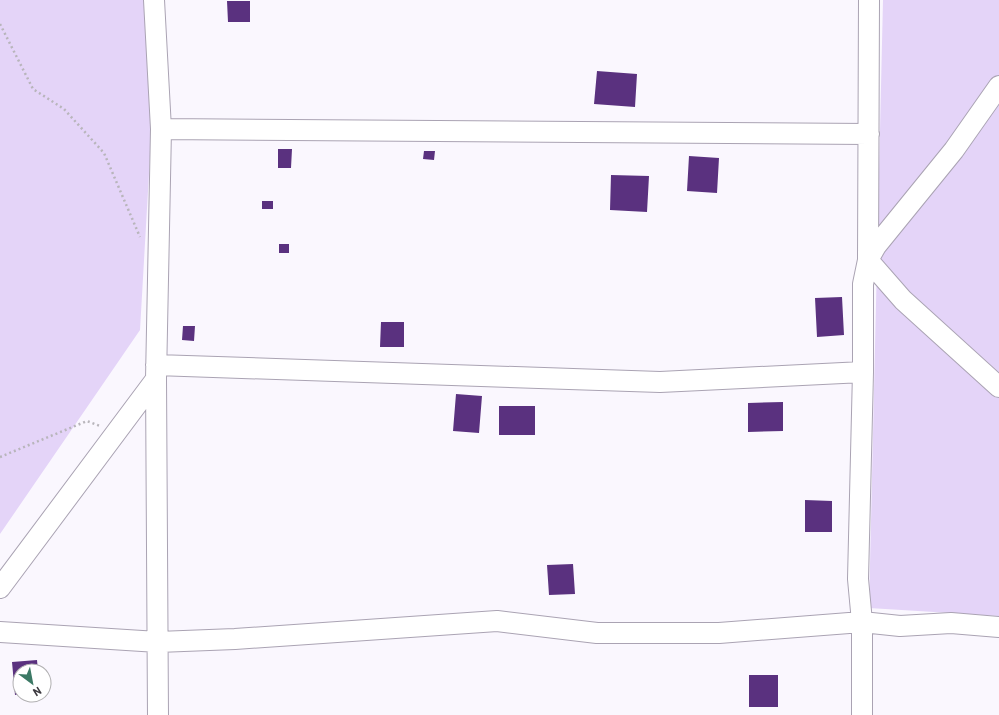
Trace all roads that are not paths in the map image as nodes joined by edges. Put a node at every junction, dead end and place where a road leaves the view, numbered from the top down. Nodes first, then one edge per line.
1 (154, 0) edge
2 (869, 0) edge
3 (999, 86) edge
4 (161, 129) junction
5 (869, 134) junction
6 (868, 260) junction
7 (156, 372) junction
8 (863, 372) junction
9 (999, 387) edge
10 (0, 588) edge
11 (862, 622) junction
12 (999, 627) edge
13 (0, 632) edge
14 (158, 642) junction
15 (158, 715) edge
16 (862, 715) edge

1 - 4 street
2 - 5 street
3 - 6 street
4 - 5 street
4 - 7 street
5 - 6 street
6 - 8 street
6 - 9 street
7 - 8 street
7 - 10 street
7 - 14 street
8 - 11 street
11 - 12 street
11 - 14 street
11 - 16 street
13 - 14 street
14 - 15 street

